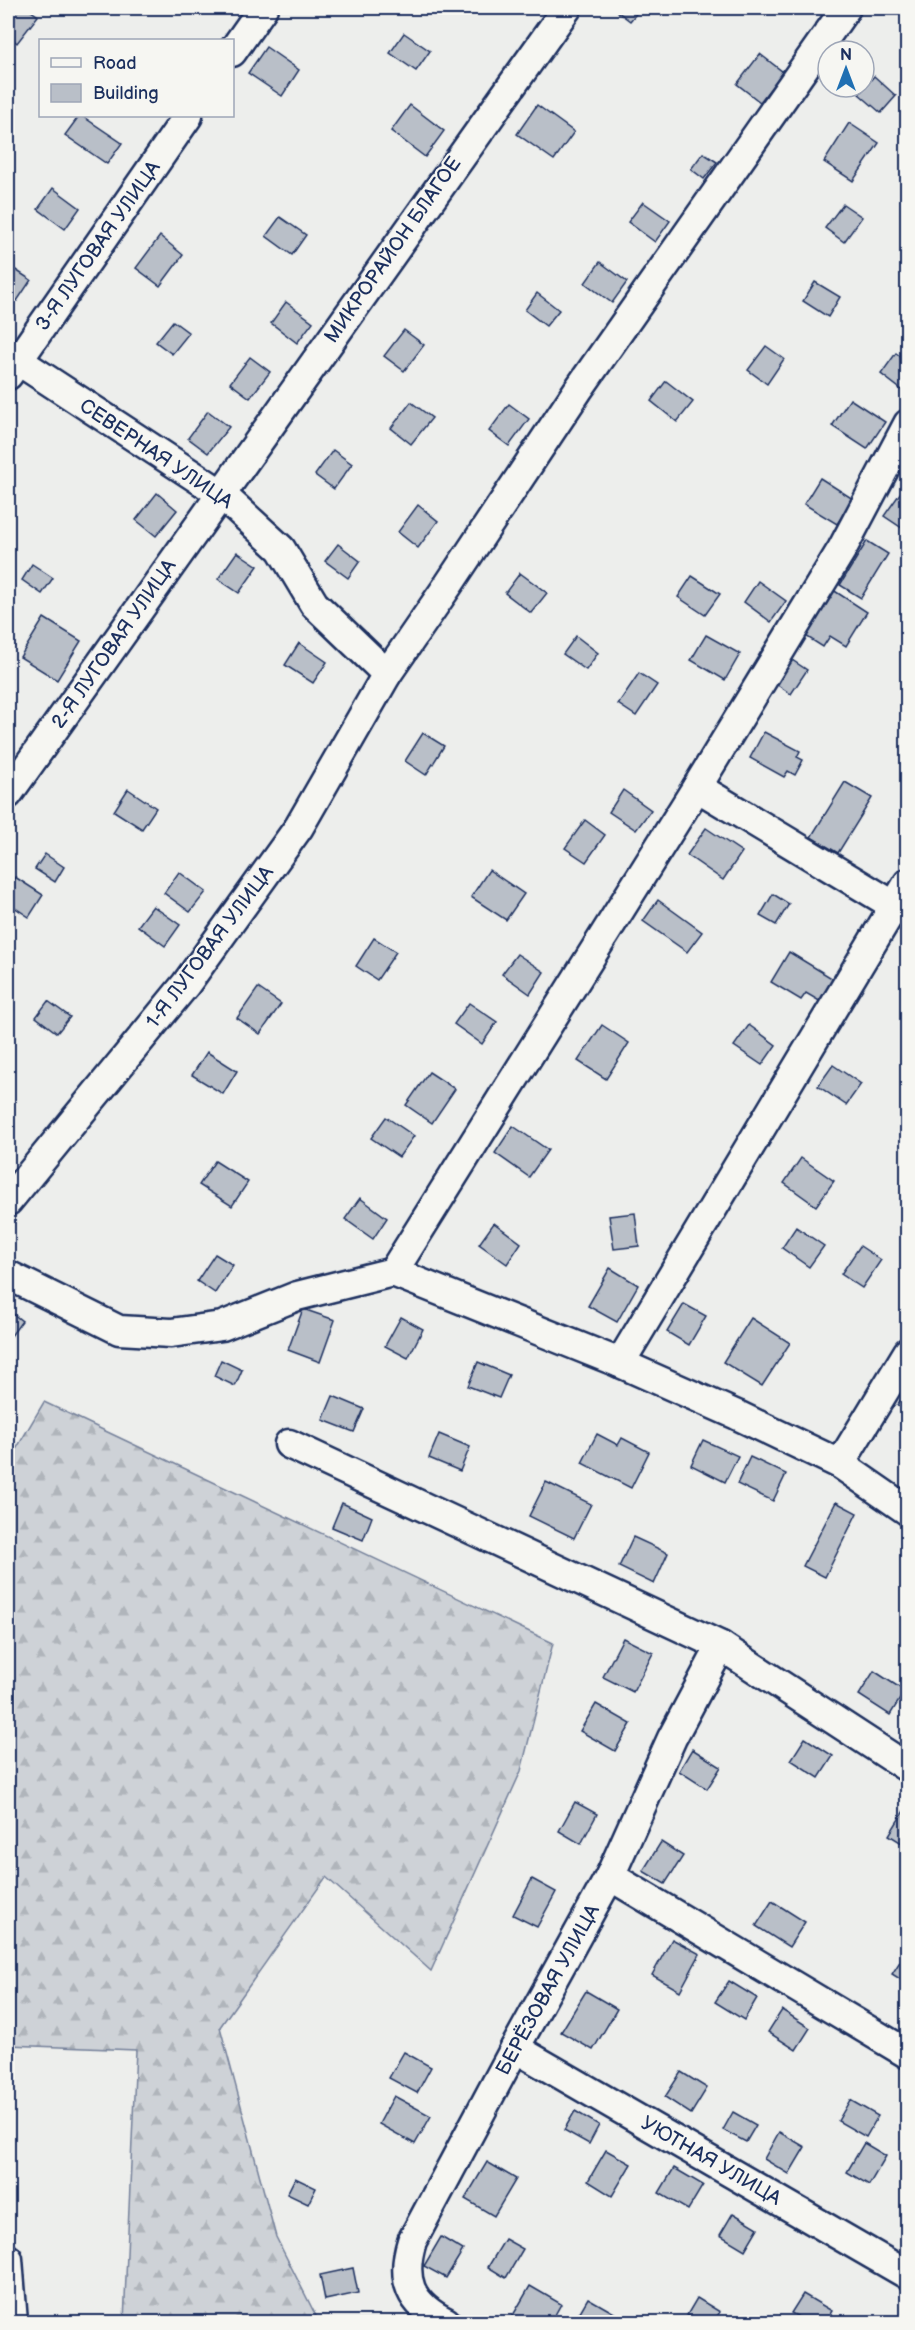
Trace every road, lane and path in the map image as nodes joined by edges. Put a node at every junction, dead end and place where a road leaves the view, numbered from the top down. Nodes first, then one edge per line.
1 (263, 8) edge
2 (567, 8) edge
3 (846, 8) edge
4 (234, 49) edge
5 (187, 117) edge
6 (11, 364) edge
7 (908, 424) edge
8 (220, 494) junction
9 (387, 674) junction
10 (697, 787) junction
11 (8, 794) edge
12 (903, 901) edge
13 (8, 1201) edge
14 (393, 1272) junction
15 (8, 1275) edge
16 (908, 1352) edge
17 (620, 1363) junction
18 (289, 1444) dead end
19 (840, 1464) junction
20 (908, 1511) edge
21 (721, 1646) junction
22 (908, 1768) edge
23 (610, 1876) junction
24 (515, 2048) junction
25 (908, 2054) edge
26 (8, 2259) edge
27 (908, 2275) edge
28 (13, 2322) edge
29 (446, 2322) edge

1 - 4 street
2 - 8 street, МИКРОРАЙОН БЛАГОЕ
3 - 9 street, 1-Я ЛУГОВАЯ УЛИЦА
5 - 6 street, 3-Я ЛУГОВАЯ УЛИЦА
6 - 8 street, СЕВЕРНАЯ УЛИЦА
7 - 10 street
8 - 9 street, СЕВЕРНАЯ УЛИЦА
8 - 11 street, 2-Я ЛУГОВАЯ УЛИЦА
9 - 13 street, 1-Я ЛУГОВАЯ УЛИЦА
10 - 12 street
10 - 14 street
12 - 17 street
14 - 15 street
14 - 17 street
16 - 19 street
17 - 19 street
18 - 21 street
19 - 20 street
21 - 22 street
21 - 23 street, БЕРЁЗОВАЯ УЛИЦА
23 - 24 street, БЕРЁЗОВАЯ УЛИЦА
23 - 25 street
24 - 27 street, УЮТНАЯ УЛИЦА
24 - 29 street, БЕРЁЗОВАЯ УЛИЦА
26 - 28 street

